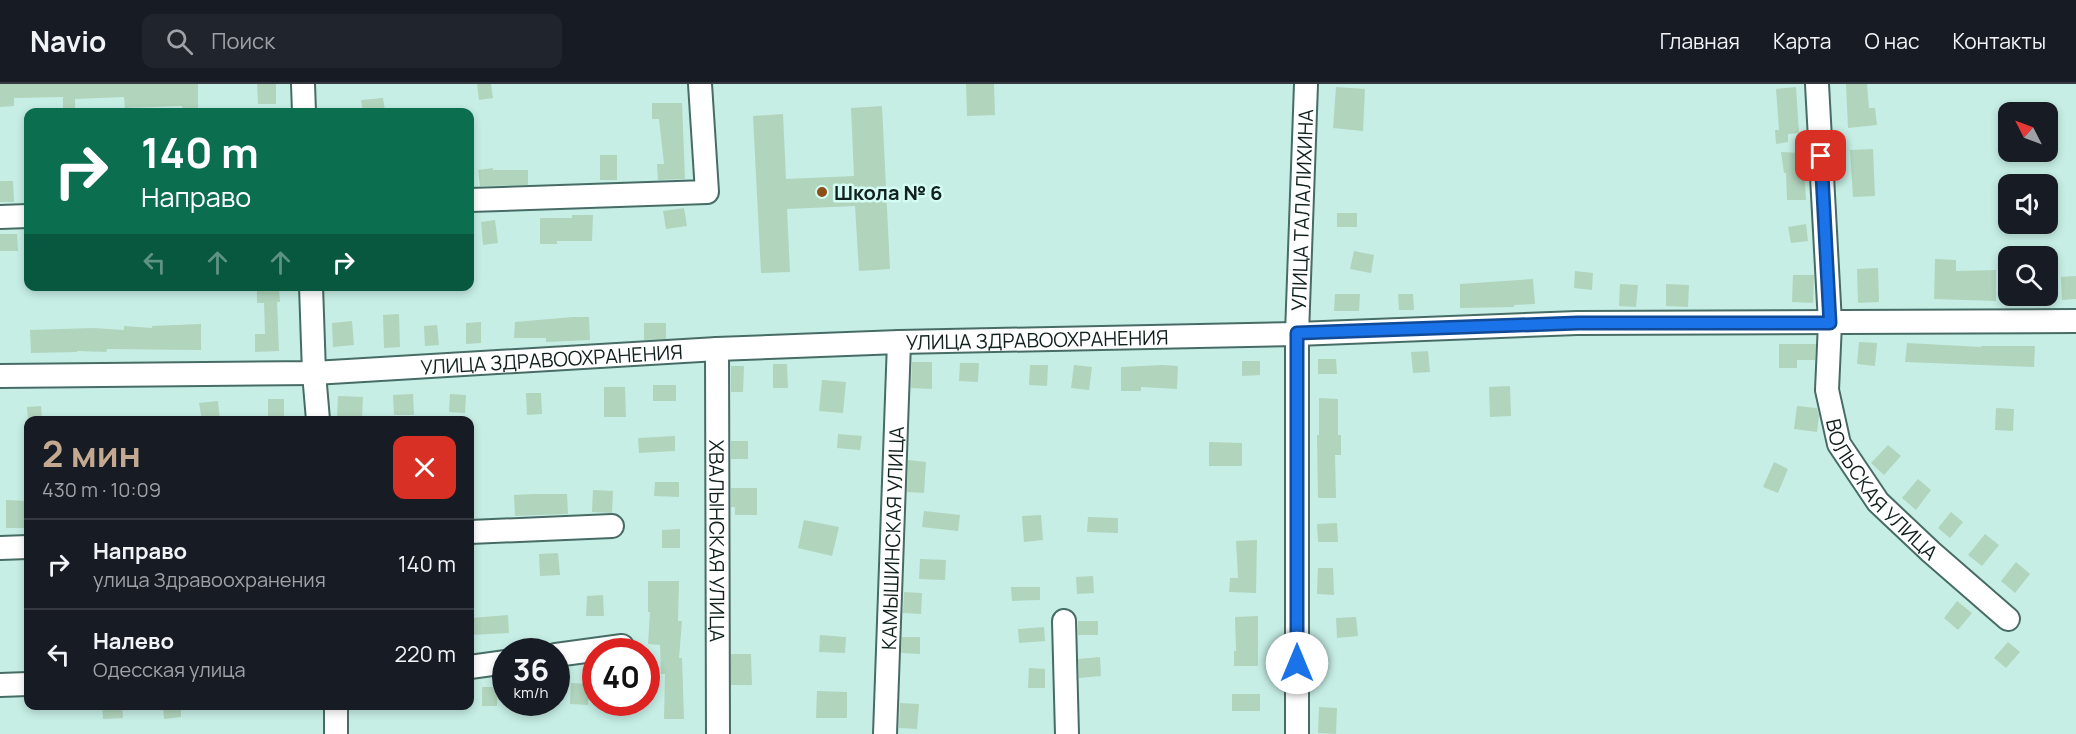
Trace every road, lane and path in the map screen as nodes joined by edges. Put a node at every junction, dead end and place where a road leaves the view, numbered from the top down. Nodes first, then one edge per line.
1 (303, 84) edge
2 (700, 84) edge
3 (1306, 84) edge
4 (1817, 84) edge
5 (304, 108) edge
6 (474, 200) edge
7 (24, 216) edge
8 (0, 217) edge
9 (311, 291) edge
10 (2076, 321) edge
11 (1830, 323) junction
12 (1297, 333) junction
13 (899, 342) junction
14 (717, 349) junction
15 (314, 373) junction
16 (0, 376) edge
17 (318, 416) edge
18 (612, 526) dead end
19 (474, 532) edge
20 (24, 547) edge
21 (0, 548) edge
22 (2008, 619) dead end
23 (1065, 621) dead end
24 (492, 664) edge
25 (474, 666) edge
26 (24, 684) edge
27 (0, 685) edge
28 (336, 710) edge
29 (336, 734) edge
30 (718, 734) edge
31 (885, 734) edge
32 (1068, 734) edge
33 (1297, 734) edge

1 - 5 street
2 - 6 street
3 - 12 street, УЛИЦА ТАЛАЛИХИНА
4 - 11 street, ВОЛЬСКАЯ УЛИЦА
7 - 8 street
9 - 15 street
10 - 11 street, УЛИЦА ЗДРАВООХРАНЕНИЯ
11 - 12 street, УЛИЦА ЗДРАВООХРАНЕНИЯ
11 - 22 street, ВОЛЬСКАЯ УЛИЦА
12 - 13 street, УЛИЦА ЗДРАВООХРАНЕНИЯ
12 - 33 street, УЛИЦА ТАЛАЛИХИНА
13 - 14 street, УЛИЦА ЗДРАВООХРАНЕНИЯ
13 - 31 street, КАМЫШИНСКАЯ УЛИЦА
14 - 15 street, УЛИЦА ЗДРАВООХРАНЕНИЯ
14 - 30 street, ХВАЛЫНСКАЯ УЛИЦА
15 - 16 street, УЛИЦА ЗДРАВООХРАНЕНИЯ
15 - 17 street
18 - 19 street
20 - 21 street
23 - 32 street
24 - 25 street
26 - 27 street
28 - 29 street

